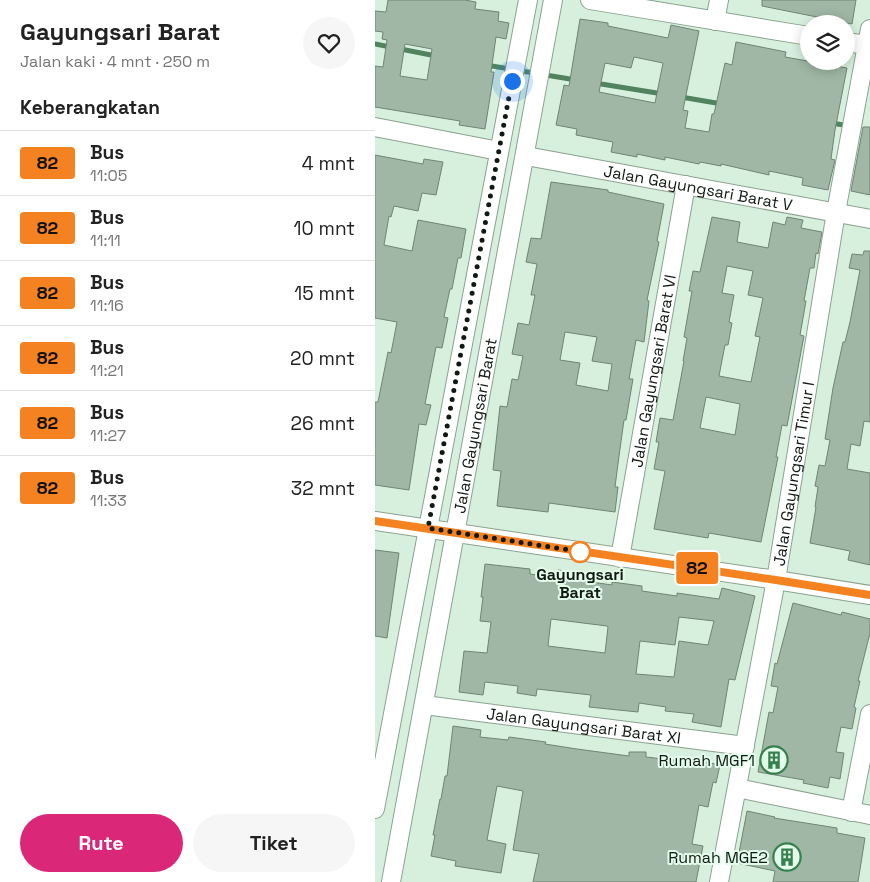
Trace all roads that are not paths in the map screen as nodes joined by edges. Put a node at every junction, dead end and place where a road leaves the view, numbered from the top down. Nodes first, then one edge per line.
1 (527, 0) edge
2 (553, 0) edge
3 (590, 0) edge
4 (719, 0) edge
5 (715, 20) junction
6 (800, 34) edge
7 (869, 37) edge
8 (855, 40) edge
9 (375, 127) edge
10 (499, 151) junction
11 (526, 156) junction
12 (686, 185) junction
13 (836, 212) junction
14 (870, 219) edge
15 (375, 521) edge
16 (428, 528) junction
17 (456, 533) junction
18 (620, 558) junction
19 (776, 580) junction
20 (870, 595) edge
21 (424, 705) junction
22 (870, 714) edge
23 (745, 746) junction
24 (737, 788) junction
25 (375, 809) edge
26 (851, 812) junction
27 (870, 816) edge
28 (375, 879) edge
29 (390, 882) edge
30 (719, 882) edge

1 - 10 street, Jalan Gayungsari Barat
2 - 11 street, Jalan Gayungsari Barat
3 - 5 street
4 - 5 street
5 - 6 street
7 - 8 street
7 - 13 street, Jalan Gayungsari Timur I
9 - 10 street
10 - 16 street, Jalan Gayungsari Barat
11 - 12 street, Jalan Gayungsari Barat V
11 - 17 street, Jalan Gayungsari Barat
12 - 13 street, Jalan Gayungsari Barat V
12 - 18 street, Jalan Gayungsari Barat VI
13 - 14 street, Jalan Gayungsari Barat V
13 - 19 street, Jalan Gayungsari Timur I
15 - 16 street
16 - 17 street
16 - 25 street, Jalan Gayungsari Barat
17 - 18 street
17 - 21 street, Jalan Gayungsari Barat
18 - 19 street
19 - 20 street
19 - 23 street, Jalan Gayungsari Timur I
21 - 23 street, Jalan Gayungsari Barat XI
21 - 29 street, Jalan Gayungsari Barat
22 - 26 street
23 - 24 street, Jalan Gayungsari Timur I
24 - 26 street
24 - 30 street, Jalan Gayungsari Timur I
26 - 27 street
28 - 29 street

